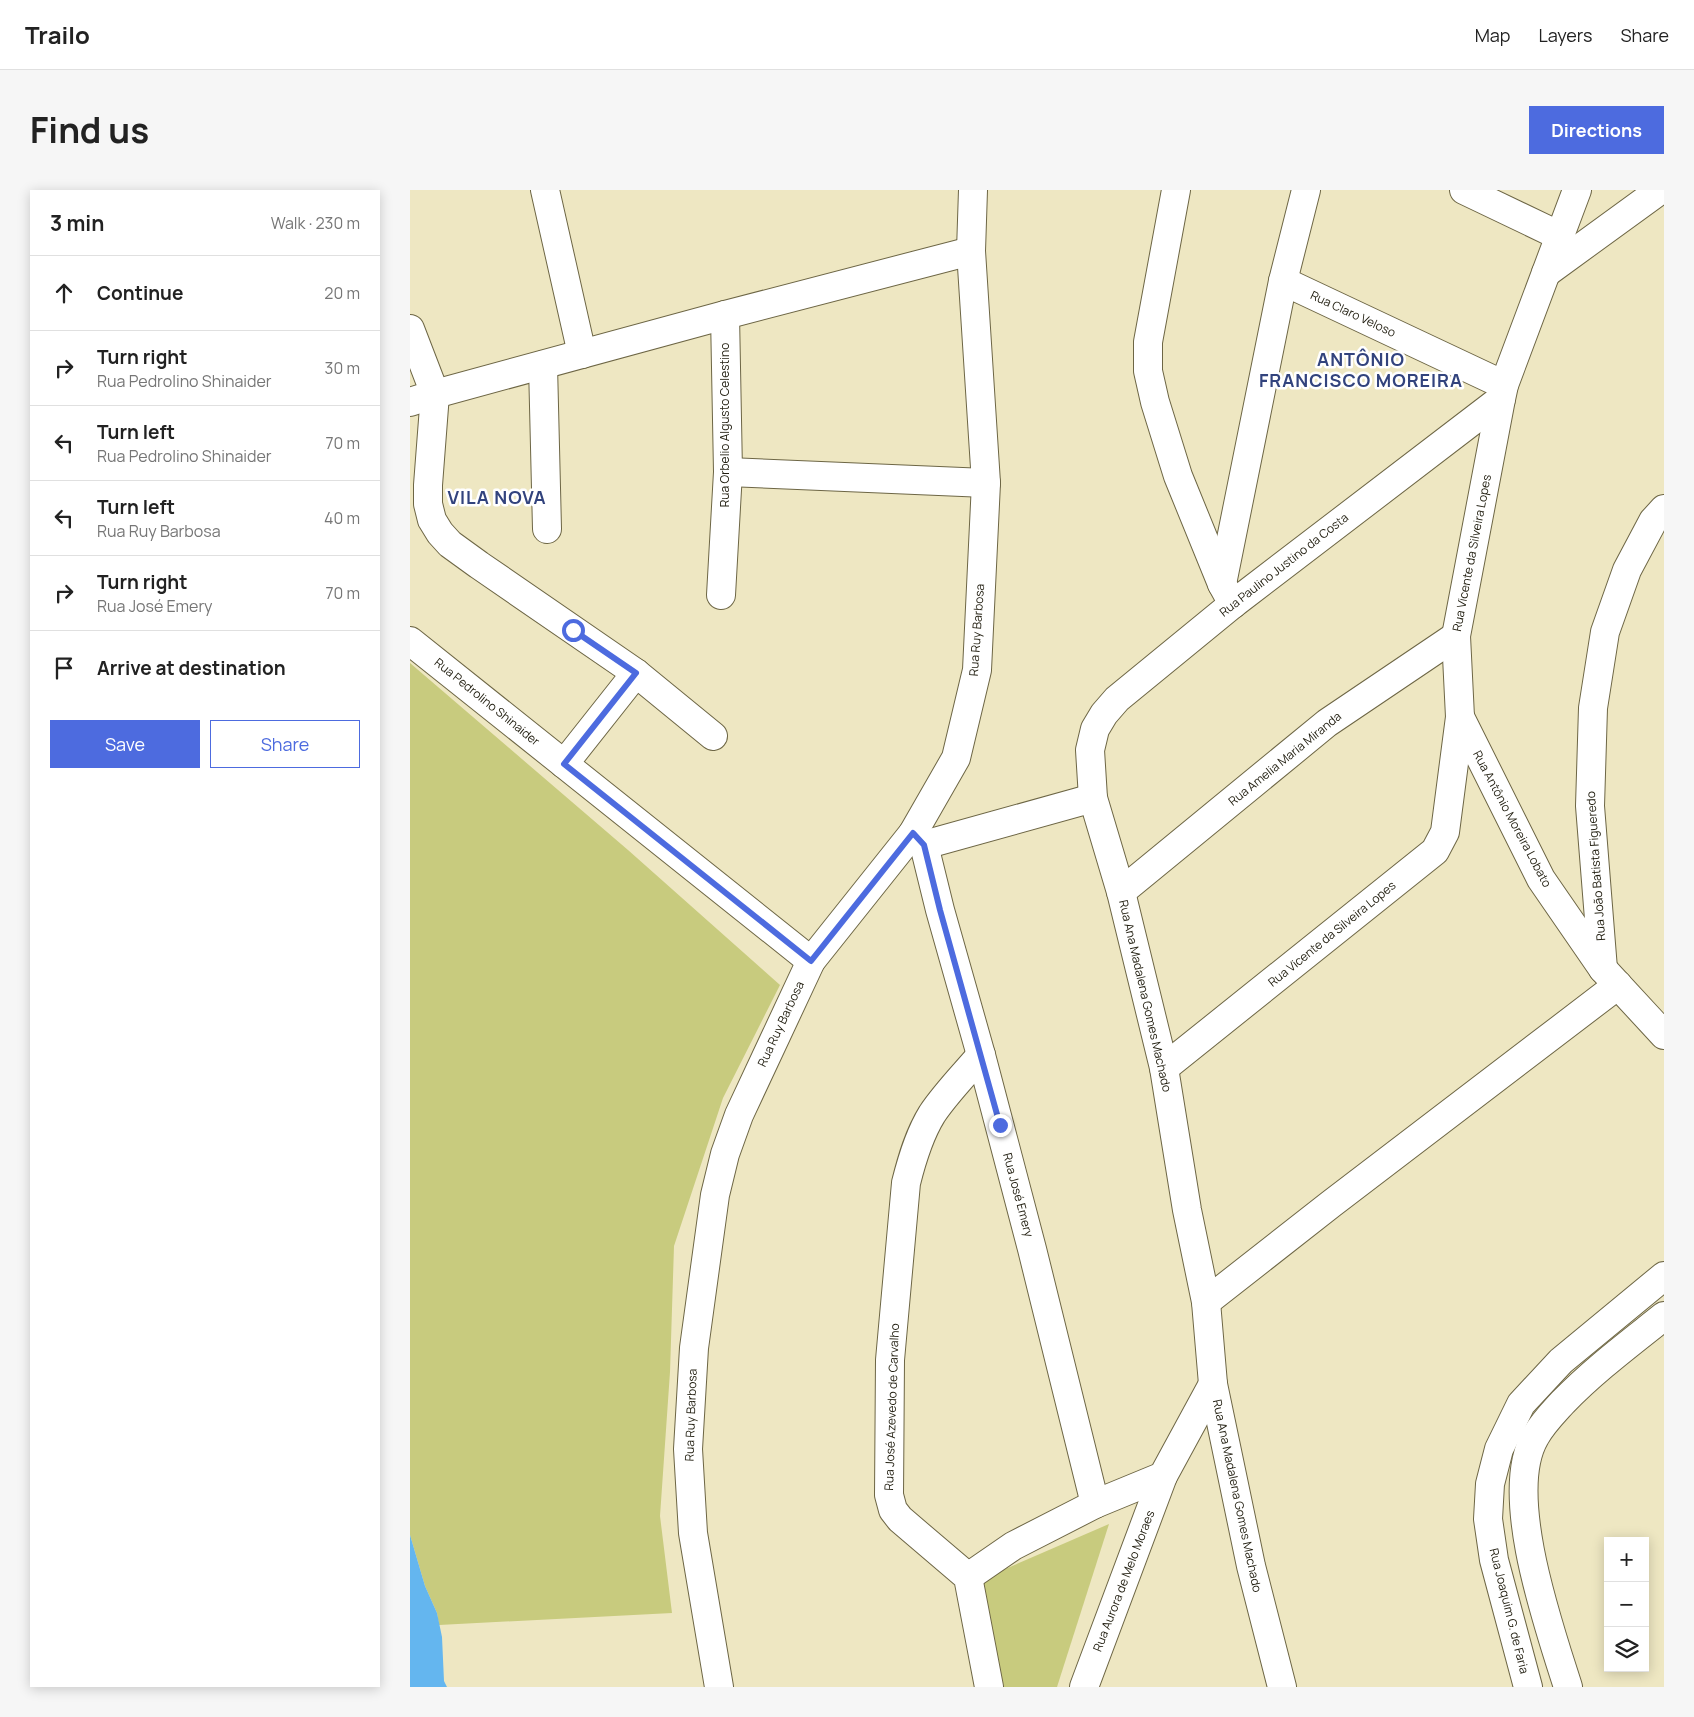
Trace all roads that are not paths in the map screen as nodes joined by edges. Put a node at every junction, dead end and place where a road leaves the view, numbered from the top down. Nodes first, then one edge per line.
1 (545, 190) edge
2 (973, 190) edge
3 (1176, 190) edge
4 (1306, 190) edge
5 (1464, 190) edge
6 (1577, 190) edge
7 (1660, 190) edge
8 (1560, 236) junction
9 (971, 251) junction
10 (1546, 273) junction
11 (1283, 281) junction
12 (725, 315) junction
13 (410, 329) edge
14 (582, 354) junction
15 (543, 365) junction
16 (1502, 392) junction
17 (422, 398) edge
18 (728, 472) junction
19 (986, 483) junction
20 (1664, 509) edge
21 (547, 529) dead end
22 (1228, 594) junction
23 (721, 595) dead end
24 (1456, 636) junction
25 (410, 640) edge
26 (636, 673) junction
27 (1460, 717) junction
28 (714, 736) dead end
29 (1090, 750) joint
30 (564, 764) junction
31 (1093, 798) junction
32 (919, 839) junction
33 (1121, 892) junction
34 (811, 961) junction
35 (1610, 977) junction
36 (1664, 1035) edge
37 (982, 1055) junction
38 (1164, 1068) junction
39 (1664, 1276) edge
40 (1206, 1302) junction
41 (1664, 1316) edge
42 (1213, 1384) junction
43 (1164, 1476) junction
44 (1095, 1504) junction
45 (968, 1577) junction
46 (719, 1687) edge
47 (989, 1687) edge
48 (1084, 1687) edge
49 (1282, 1687) edge
50 (1528, 1687) edge
51 (1568, 1687) edge

1 - 14 street
2 - 9 street, Rua Ruy Barbosa
3 - 22 street
4 - 11 street
5 - 8 street
6 - 8 street, Rua Vicente da Silveira Lopes
7 - 10 street
8 - 10 street, Rua Vicente da Silveira Lopes
9 - 12 street
9 - 19 street, Rua Ruy Barbosa
10 - 16 street, Rua Vicente da Silveira Lopes
11 - 16 street, Rua Claro Veloso
11 - 22 street
12 - 14 street
12 - 18 street, Rua Orbelio Algusto Celestino
13 - 17 street
14 - 15 street
15 - 17 street
15 - 21 street
16 - 22 street, Rua Paulino Justino da Costa
16 - 24 street, Rua Vicente da Silveira Lopes
17 - 26 street
18 - 19 street
18 - 23 street, Rua Orbelio Algusto Celestino
19 - 32 street, Rua Ruy Barbosa
20 - 35 street, Rua João Batista Figueredo
22 - 29 street, Rua Paulino Justino da Costa
24 - 27 street, Rua Vicente da Silveira Lopes
24 - 33 street, Rua Amelia Maria Miranda
25 - 30 street, Rua Pedrolino Shinaider
26 - 28 street
26 - 30 street
27 - 35 street, Rua Antônio Moreira Lobato
27 - 38 street, Rua Vicente da Silveira Lopes
29 - 31 street, Rua Ana Madalena Gomes Machado
30 - 34 street, Rua Pedrolino Shinaider
31 - 32 street
31 - 33 street, Rua Ana Madalena Gomes Machado
32 - 34 street, Rua Ruy Barbosa
32 - 37 street, Rua José Emery
33 - 38 street, Rua Ana Madalena Gomes Machado
34 - 46 street, Rua Ruy Barbosa
35 - 36 street, Rua Antônio Moreira Lobato
35 - 40 street
37 - 44 street, Rua José Emery
37 - 45 street, Rua José Azevedo de Carvalho
38 - 40 street, Rua Ana Madalena Gomes Machado
39 - 50 street, Rua Joaquim G. de Faria
40 - 42 street, Rua Ana Madalena Gomes Machado
41 - 51 street
42 - 43 street, Rua Aurora de Melo Moraes
42 - 49 street, Rua Ana Madalena Gomes Machado
43 - 44 street
43 - 48 street, Rua Aurora de Melo Moraes
44 - 45 street
45 - 47 street

